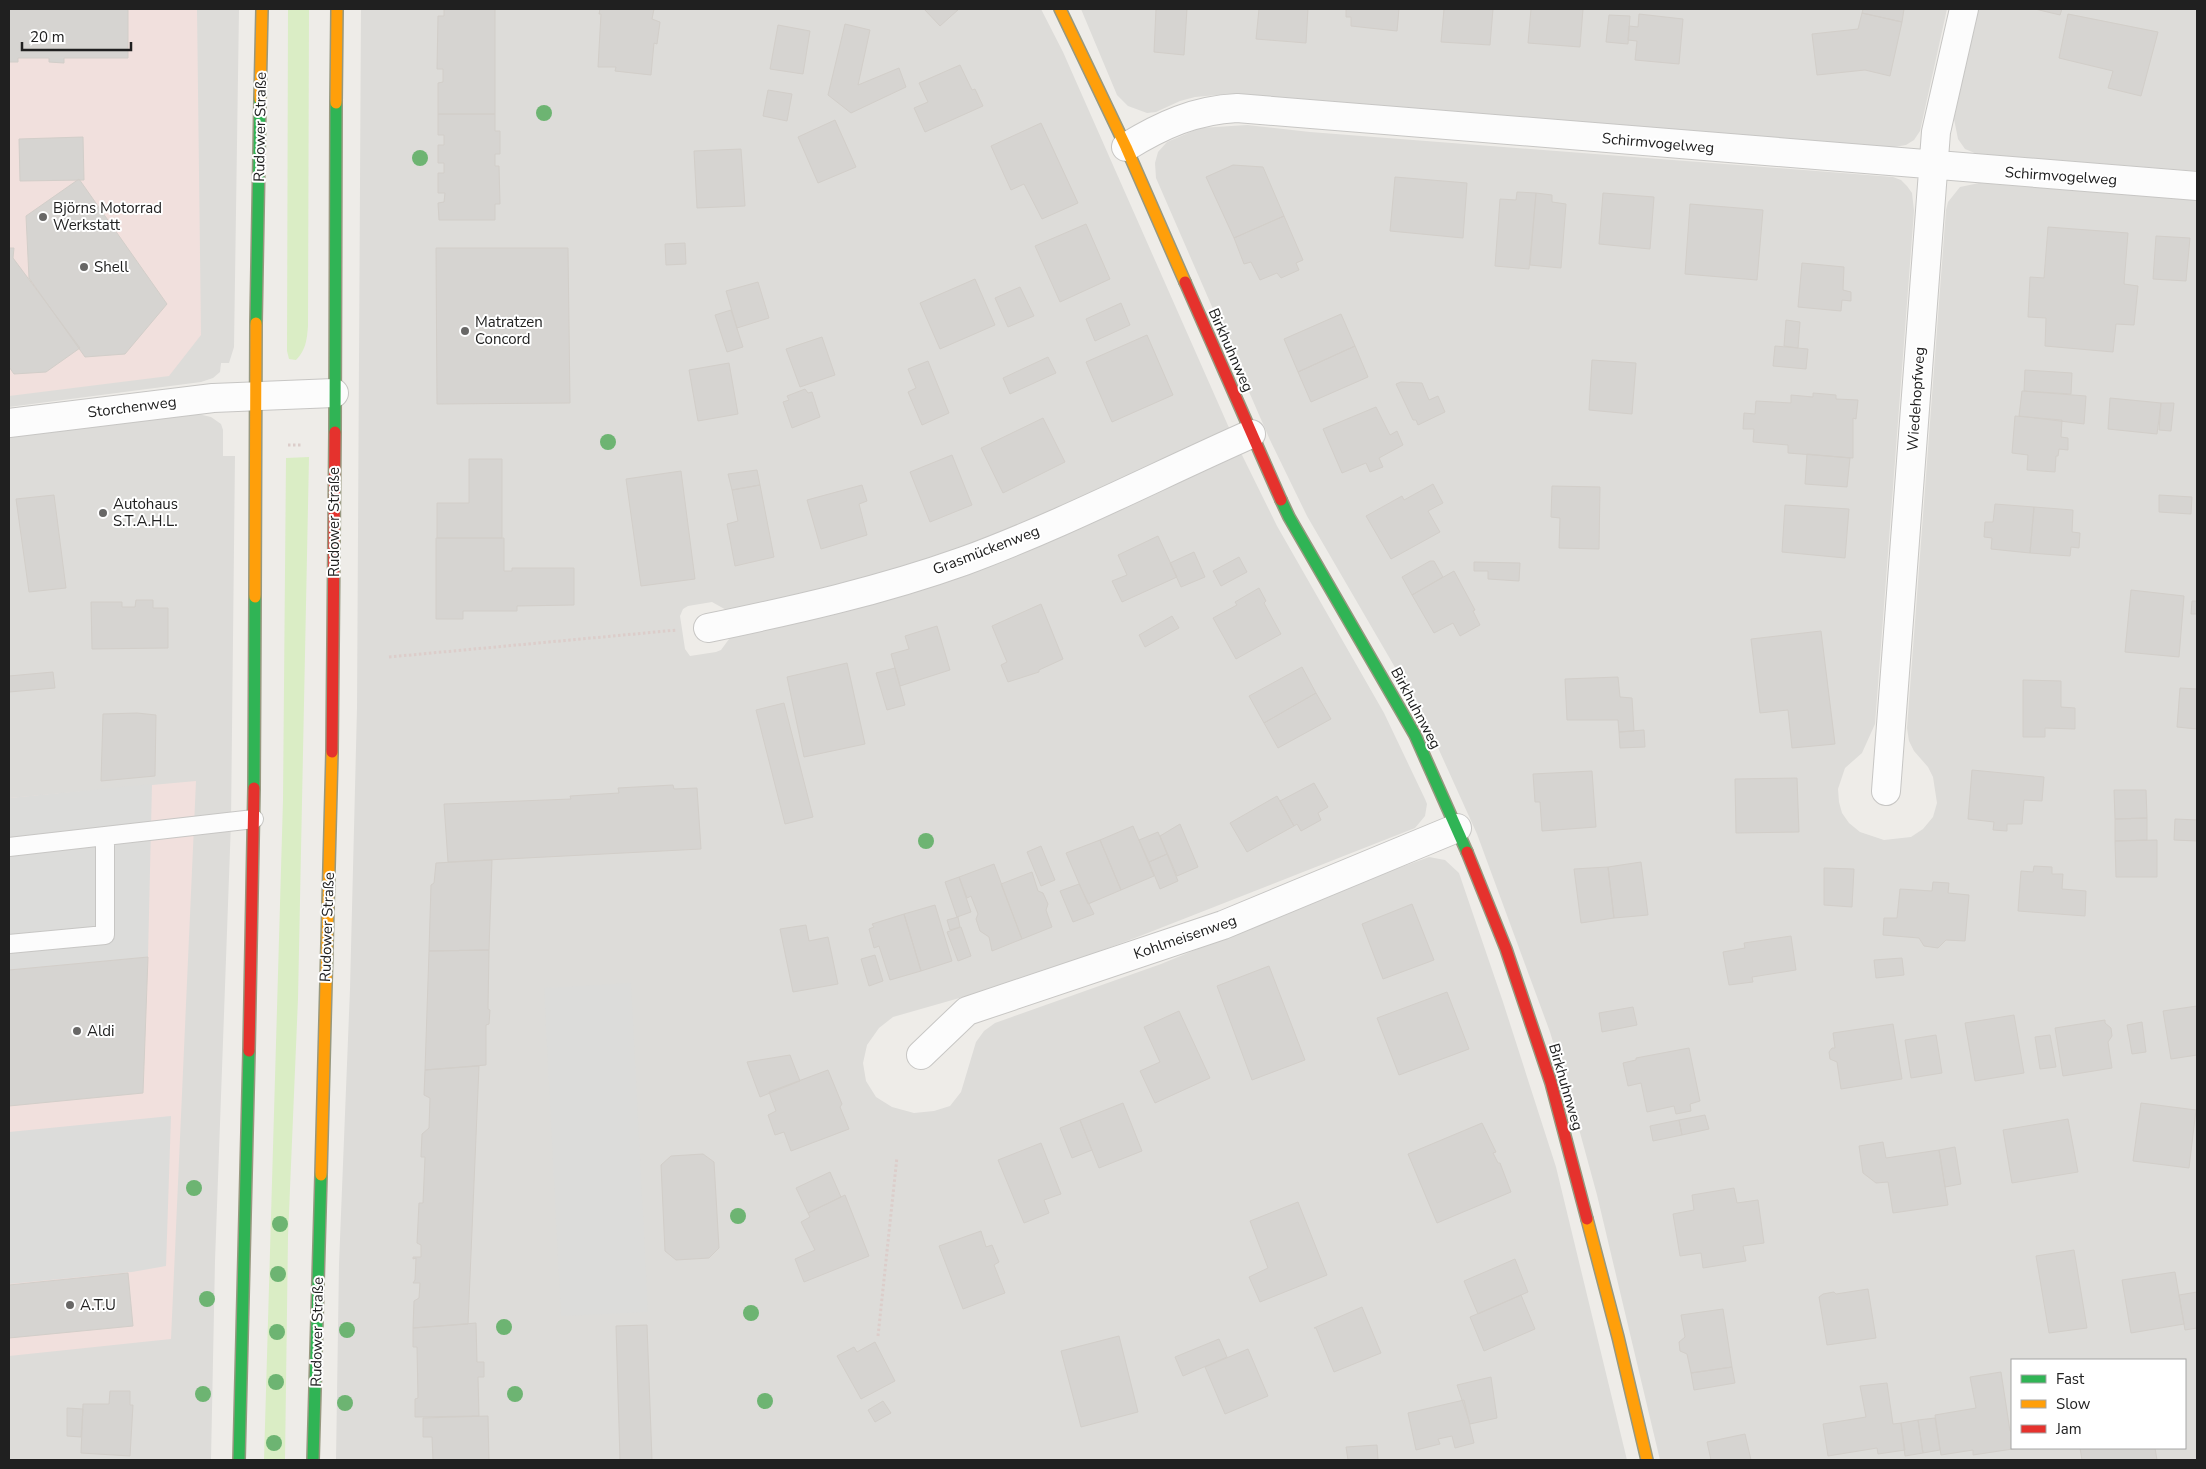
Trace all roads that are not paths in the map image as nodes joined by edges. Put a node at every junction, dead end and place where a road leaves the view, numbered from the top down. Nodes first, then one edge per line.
1 (262, 9) edge
2 (337, 9) edge
3 (1060, 9) edge
4 (1964, 9) edge
5 (1126, 147) junction
6 (1934, 166) junction
7 (2197, 186) edge
8 (334, 393) junction
9 (255, 395) junction
10 (9, 423) edge
11 (1251, 434) junction
12 (708, 628) road end
13 (1886, 791) dead end
14 (254, 819) junction
15 (1458, 828) junction
16 (105, 836) junction
17 (9, 847) edge
18 (9, 944) edge
19 (921, 1055) dead end
20 (239, 1460) edge
21 (313, 1460) edge
22 (1647, 1460) edge

1 - 9 main road, Rudower Straße
2 - 8 main road, Rudower Straße
3 - 5 main road, Birkhuhnweg
4 - 6 street, Wiedehopfweg
5 - 6 street, Schirmvogelweg
5 - 11 main road, Birkhuhnweg
6 - 7 street, Schirmvogelweg
6 - 13 street, Wiedehopfweg
8 - 9 street
8 - 21 main road, Rudower Straße
9 - 10 street, Storchenweg
9 - 14 main road, Rudower Straße
11 - 12 street, Grasmückenweg
11 - 15 main road, Birkhuhnweg
14 - 16 lane
14 - 20 main road, Rudower Straße
15 - 19 street, Kohlmeisenweg
15 - 22 main road, Birkhuhnweg
16 - 17 lane
16 - 18 lane

